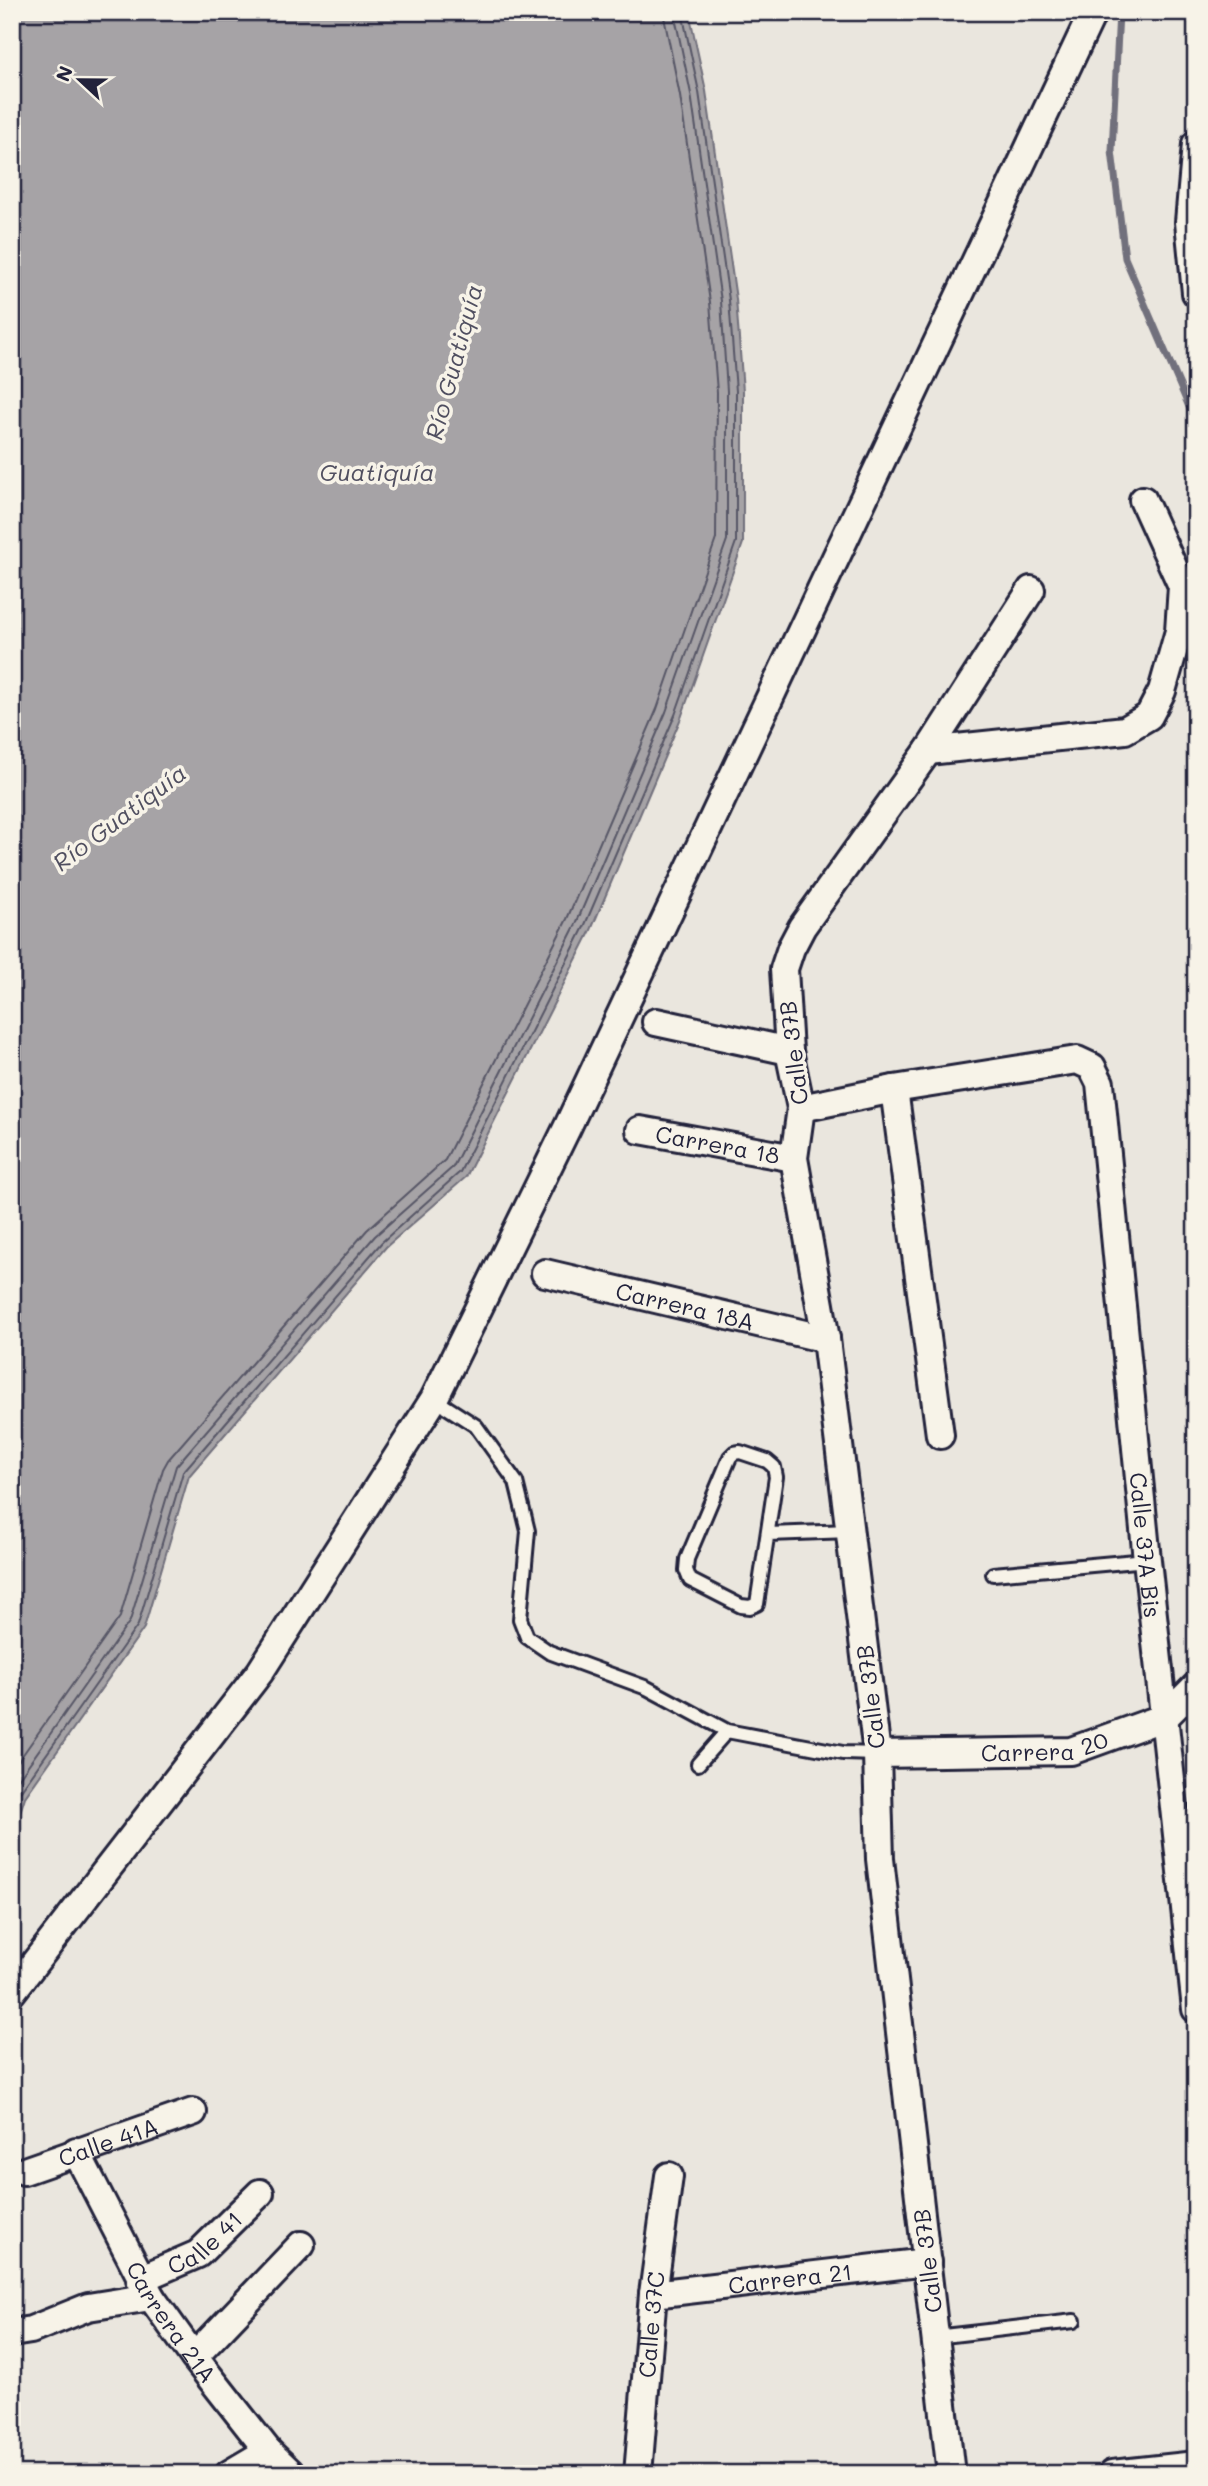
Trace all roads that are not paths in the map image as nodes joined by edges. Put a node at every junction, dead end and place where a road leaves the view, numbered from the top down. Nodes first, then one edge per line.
1 (1093, 12) edge
2 (1196, 144) edge
3 (1196, 292) edge
4 (1143, 500) dead end
5 (1031, 590) dead end
6 (928, 751) junction
7 (656, 1022) dead end
8 (789, 1051) junction
9 (894, 1089) junction
10 (801, 1108) junction
11 (639, 1130) dead end
12 (794, 1158) junction
13 (545, 1273) dead end
14 (826, 1339) junction
15 (433, 1399) junction
16 (940, 1435) dead end
17 (850, 1531) junction
18 (769, 1534) junction
19 (1147, 1560) junction
20 (993, 1574) dead end
21 (1196, 1686) edge
22 (1165, 1717) junction
23 (727, 1731) junction
24 (877, 1754) junction
25 (698, 1763) dead end
26 (1191, 1907) edge
27 (12, 1992) edge
28 (1196, 2009) edge
29 (192, 2112) dead end
30 (76, 2151) junction
31 (24, 2171) dead end
32 (669, 2176) dead end
33 (260, 2193) dead end
34 (302, 2245) dead end
35 (927, 2262) junction
36 (146, 2288) junction
37 (653, 2294) junction
38 (1074, 2321) dead end
39 (12, 2333) edge
40 (936, 2337) junction
41 (194, 2357) junction
42 (268, 2451) junction
43 (1196, 2465) edge
44 (229, 2474) edge
45 (292, 2474) edge
46 (638, 2474) edge
47 (951, 2474) edge
48 (1112, 2474) edge

1 - 15 street
2 - 3 street
4 - 6 street
5 - 6 street, Calle 37B
6 - 8 street, Calle 37B
7 - 8 street
8 - 10 street, Calle 37B
9 - 10 street
9 - 16 street
9 - 19 street, Calle 37A Bis
10 - 12 street, Calle 37B
11 - 12 street, Carrera 18
12 - 14 street, Calle 37B
13 - 14 street, Carrera 18A
14 - 17 street, Calle 37B
15 - 23 lane
15 - 27 street
17 - 18 lane
17 - 24 street, Calle 37B
18 - 18 lane
19 - 20 lane
19 - 22 street, Calle 37A Bis
21 - 22 street, Carrera 20
22 - 24 street, Carrera 20
22 - 26 street, Calle 37A Bis
23 - 24 lane
23 - 25 lane
24 - 35 street, Calle 37B
26 - 28 street, Calle 37A Bis
29 - 30 street, Calle 41A
30 - 31 street, Calle 41A
30 - 36 street, Carrera 21A
32 - 37 street, Calle 37C
33 - 36 street, Calle 41
34 - 41 street
35 - 37 street, Carrera 21
35 - 40 street, Calle 37B
36 - 39 street, Calle 41
36 - 41 street, Carrera 21A
37 - 46 street, Calle 37C
38 - 40 lane
40 - 47 street, Calle 37B
41 - 42 street, Carrera 21A
42 - 44 street
42 - 45 street, Carrera 21A
43 - 48 street

